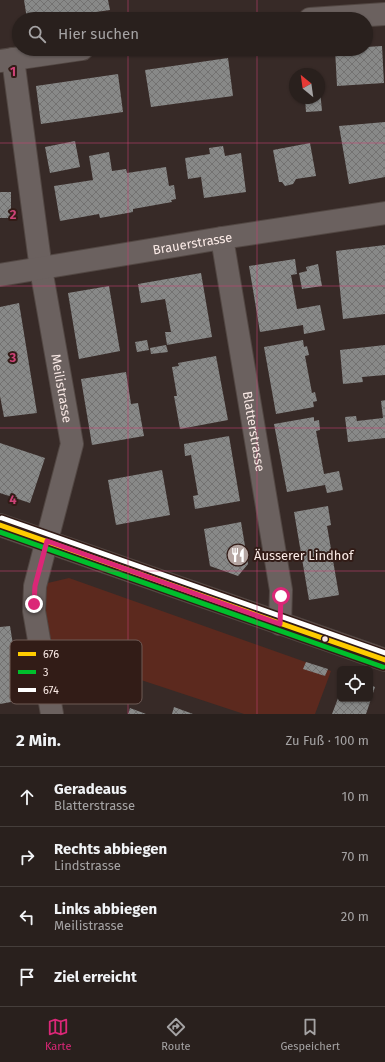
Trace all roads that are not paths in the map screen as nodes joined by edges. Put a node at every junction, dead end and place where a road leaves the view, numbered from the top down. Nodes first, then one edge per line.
1 (385, 14) edge
2 (373, 15) edge
3 (34, 56) edge
4 (6, 60) edge
5 (385, 213) edge
6 (222, 238) junction
7 (41, 268) junction
8 (0, 275) edge
9 (0, 525) edge
10 (47, 541) junction
11 (280, 624) junction
12 (40, 640) edge
13 (385, 660) edge
14 (50, 704) edge
15 (52, 714) edge

1 - 2 street
3 - 4 street
4 - 7 street, Meilistrasse
5 - 6 street, Brauerstrasse
6 - 7 street, Brauerstrasse
6 - 11 street, Blatterstrasse
7 - 8 street, Brauerstrasse
7 - 10 street, Meilistrasse
9 - 10 main road
10 - 11 main road
10 - 12 street, Meilistrasse
11 - 13 main road
14 - 15 street, Meilistrasse

